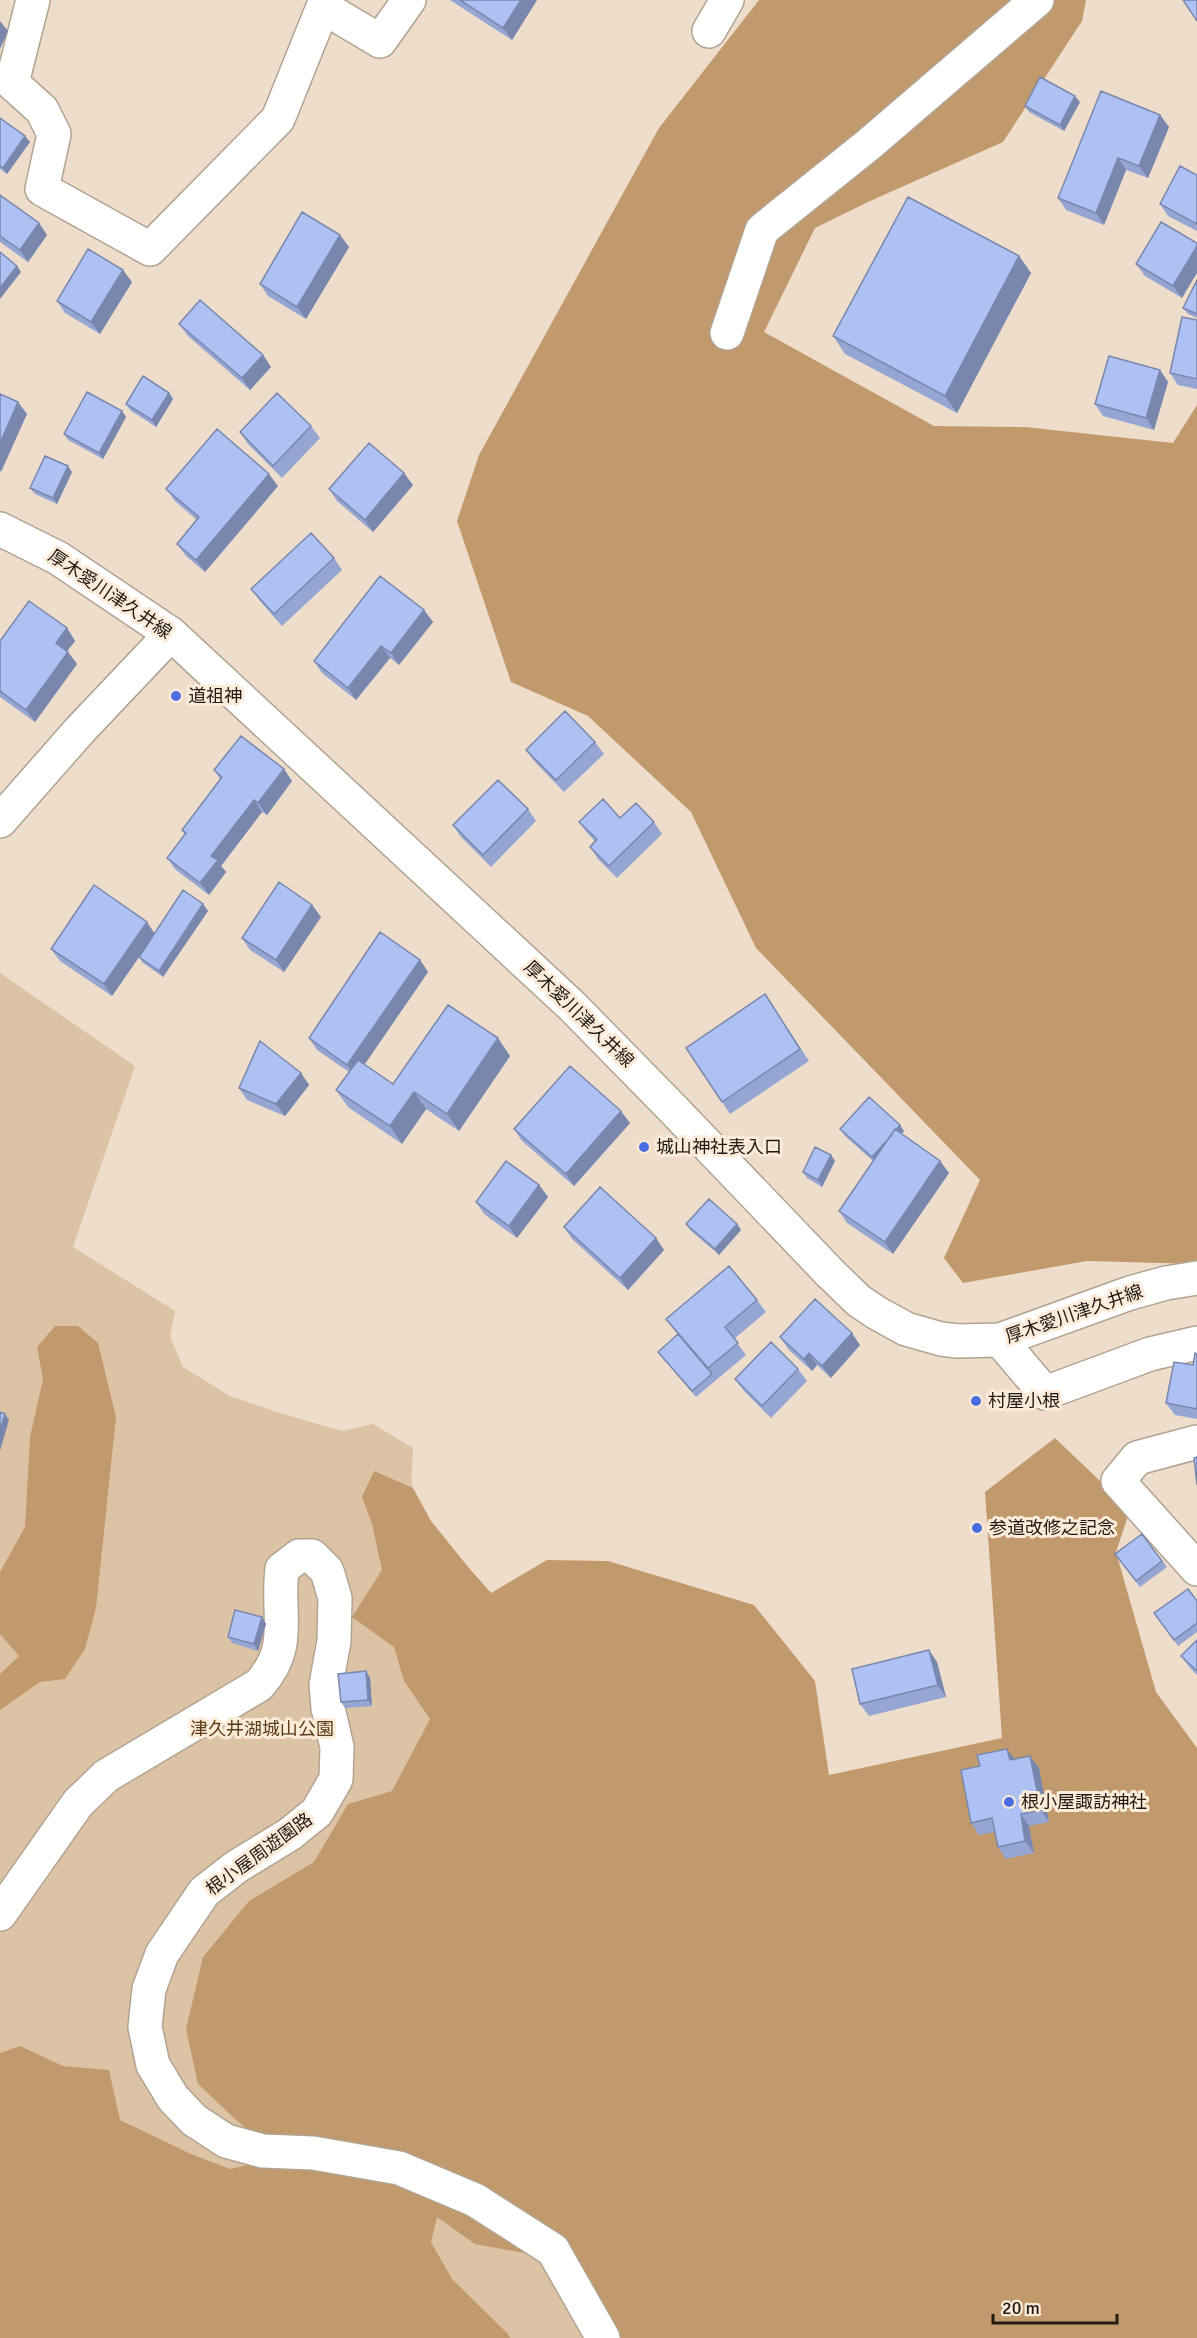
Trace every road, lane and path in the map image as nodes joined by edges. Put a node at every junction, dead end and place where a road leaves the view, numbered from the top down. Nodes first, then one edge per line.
1 (33, 0) edge
2 (409, 0) edge
3 (727, 0) edge
4 (1037, 0) edge
5 (709, 31) dead end
6 (727, 333) dead end
7 (0, 529) edge
8 (171, 634) junction
9 (0, 821) edge
10 (1197, 1278) edge
11 (1000, 1340) junction
12 (1197, 1343) edge
13 (1197, 1442) edge
14 (1197, 1569) edge
15 (0, 1914) edge
16 (598, 2331) edge

1 - 2 street
3 - 5 street
4 - 6 street
7 - 8 street, 厚木愛川津久井線
8 - 9 street
8 - 11 street, 厚木愛川津久井線
10 - 11 street, 厚木愛川津久井線
11 - 12 street
13 - 14 street
15 - 16 street, 根小屋周遊園路

